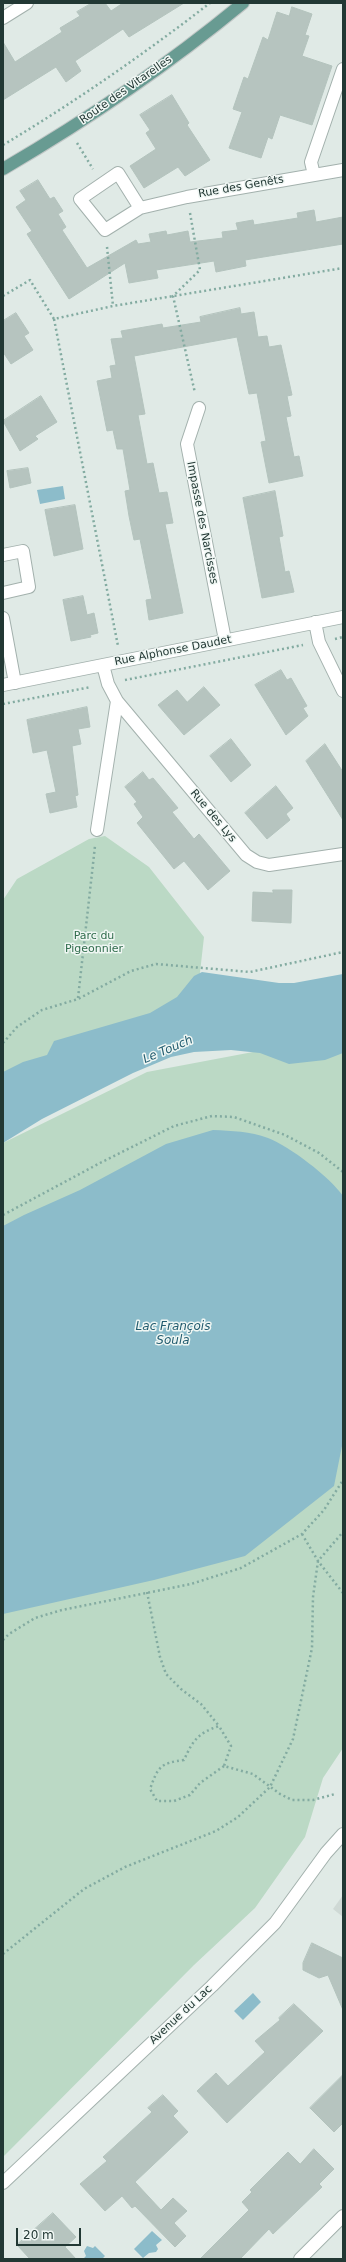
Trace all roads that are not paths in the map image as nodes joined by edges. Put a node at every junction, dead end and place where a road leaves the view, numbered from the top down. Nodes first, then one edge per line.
1 (26, 3) edge
2 (243, 3) edge
3 (3, 18) edge
4 (343, 69) edge
5 (3, 170) edge
6 (343, 170) edge
7 (314, 175) junction
8 (140, 208) junction
9 (199, 408) road end
10 (3, 555) edge
11 (3, 592) edge
12 (343, 617) edge
13 (3, 618) edge
14 (316, 622) junction
15 (225, 640) junction
16 (103, 665) junction
17 (9, 684) edge
18 (343, 691) edge
19 (116, 700) junction
20 (96, 830) road end
21 (343, 854) edge
22 (343, 1834) edge
23 (3, 2183) edge
24 (343, 2216) edge
25 (300, 2259) edge

1 - 3 street
2 - 5 main road, Route des Vitarelles
4 - 7 street
6 - 7 street, Rue des Genêts
7 - 8 street, Rue des Genêts
8 - 8 street, Rue des Genêts
9 - 15 street, Impasse des Narcisses
10 - 11 street
12 - 14 street, Rue Alphonse Daudet
13 - 17 street
14 - 15 street, Rue Alphonse Daudet
14 - 18 street
15 - 16 street, Rue Alphonse Daudet
16 - 17 street, Rue Alphonse Daudet
16 - 19 street, Rue des Lys
19 - 20 street
19 - 21 street, Rue des Lys
22 - 23 street, Avenue du Lac
24 - 25 street

